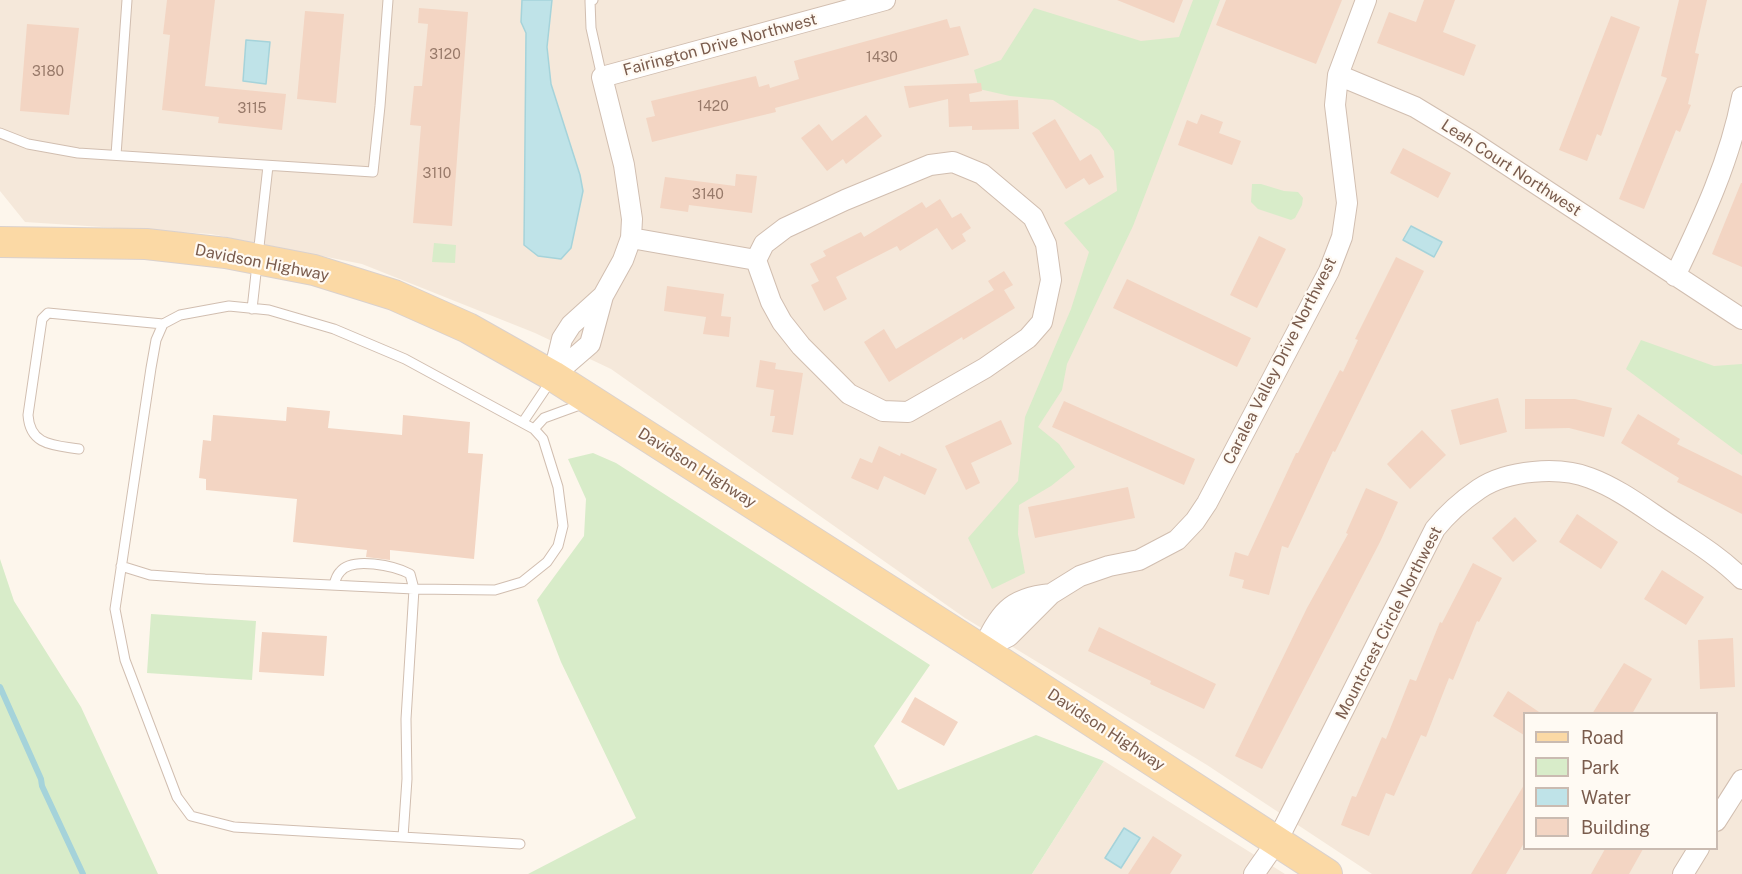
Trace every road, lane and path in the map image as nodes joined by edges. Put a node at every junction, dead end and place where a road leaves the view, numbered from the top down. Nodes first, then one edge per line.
1 (127, 0) edge
2 (388, 0) edge
3 (591, 0) edge
4 (885, 0) edge
5 (1366, 0) edge
6 (1338, 75) junction
7 (602, 77) junction
8 (1742, 97) edge
9 (0, 133) edge
10 (116, 155) junction
11 (268, 166) junction
12 (631, 238) junction
13 (0, 242) edge
14 (259, 259) junction
15 (756, 260) junction
16 (1675, 276) junction
17 (252, 309) junction
18 (1742, 319) edge
19 (164, 324) junction
20 (553, 376) junction
21 (591, 401) junction
22 (523, 422) junction
23 (534, 429) junction
24 (79, 449) dead end
25 (121, 566) junction
26 (1742, 579) edge
27 (334, 585) junction
28 (414, 590) junction
29 (982, 650) junction
30 (1742, 780) edge
31 (1718, 818) edge
32 (403, 837) junction
33 (1277, 841) junction
34 (520, 844) dead end
35 (1698, 850) edge
36 (1254, 874) edge
37 (1328, 874) edge
38 (1683, 874) edge

1 - 10 lane
2 - 11 lane
3 - 7 lane
4 - 7 street, Fairington Drive Northwest
5 - 6 street, Caralea Valley Drive Northwest
6 - 16 street, Leah Court Northwest
6 - 29 street, Caralea Valley Drive Northwest
7 - 12 street, Fairington Drive Northwest
8 - 16 street
9 - 10 lane
10 - 11 lane
11 - 14 lane
12 - 15 street
12 - 20 street, Fairington Drive Northwest
13 - 14 main road, Davidson Highway
14 - 17 lane
14 - 20 main road, Davidson Highway
15 - 15 street
16 - 18 street, Leah Court Northwest
17 - 19 lane
17 - 22 lane
19 - 24 lane
19 - 25 lane
20 - 21 main road, Davidson Highway
20 - 22 lane
21 - 23 lane
21 - 29 main road, Davidson Highway
22 - 23 lane
23 - 28 lane
25 - 27 lane
25 - 32 lane
26 - 33 street, Mountcrest Circle Northwest
27 - 28 lane
27 - 28 lane
28 - 32 lane
29 - 33 main road, Davidson Highway
30 - 31 street
32 - 34 lane
33 - 36 street, Mountcrest Circle Northwest
33 - 37 main road, Davidson Highway
35 - 38 street

